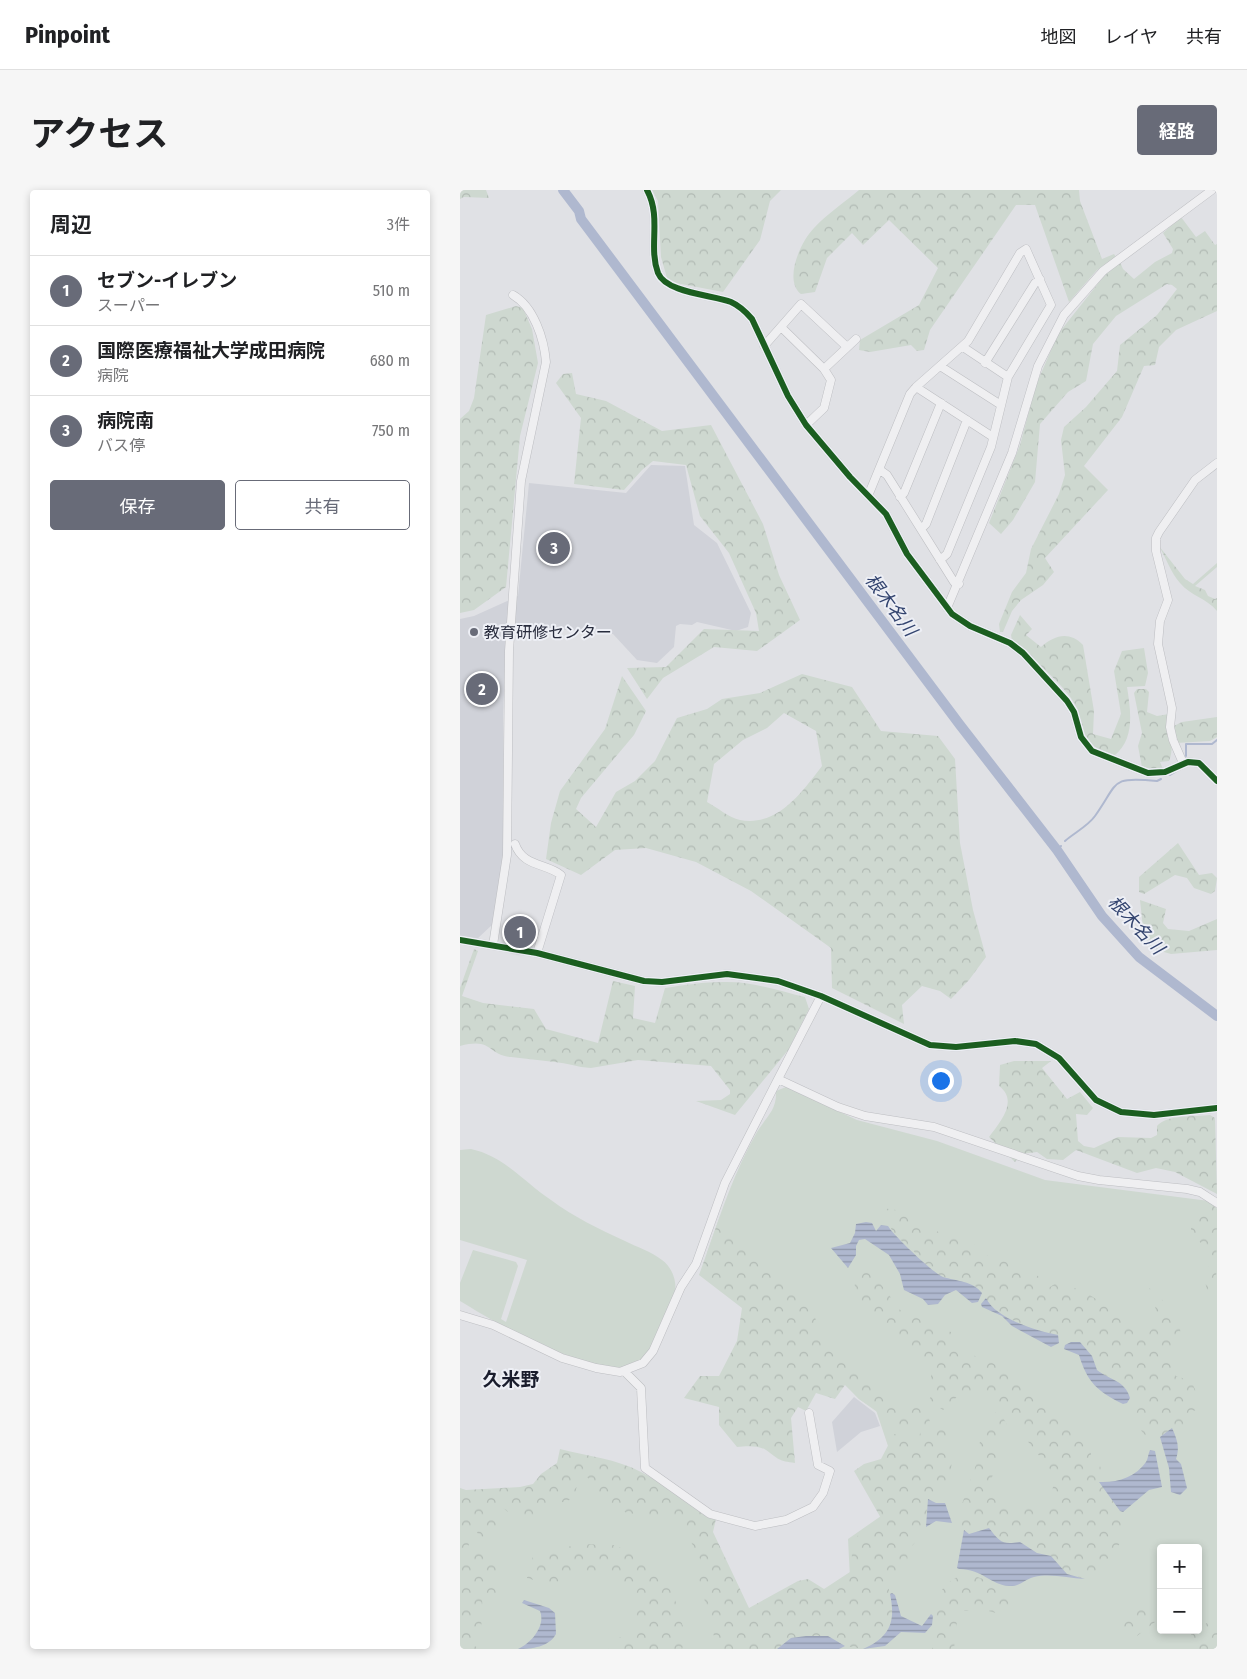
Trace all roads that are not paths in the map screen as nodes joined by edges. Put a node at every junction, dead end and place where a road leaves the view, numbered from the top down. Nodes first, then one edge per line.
1 (646, 190) edge
2 (1212, 190) edge
3 (1040, 279) junction
4 (513, 295) dead end
5 (781, 326) junction
6 (856, 338) dead end
7 (764, 346) junction
8 (846, 346) junction
9 (963, 347) junction
10 (985, 363) junction
11 (940, 366) junction
12 (824, 369) junction
13 (1008, 377) junction
14 (916, 387) junction
15 (941, 403) junction
16 (1001, 405) junction
17 (967, 420) junction
18 (806, 425) junction
19 (994, 437) junction
20 (1217, 462) edge
21 (880, 470) junction
22 (868, 496) junction
23 (900, 497) junction
24 (921, 528) junction
25 (940, 560) junction
26 (959, 584) junction
27 (947, 608) junction
28 (1183, 763) junction
29 (1217, 781) edge
30 (515, 844) dead end
31 (460, 940) edge
32 (493, 945) junction
33 (538, 953) junction
34 (821, 996) junction
35 (778, 1079) junction
36 (1217, 1108) edge
37 (1217, 1203) edge
38 (460, 1315) edge
39 (624, 1371) junction
40 (809, 1413) dead end

1 - 7 street
2 - 26 street
3 - 9 street
3 - 10 street
3 - 13 street
4 - 32 street
5 - 7 street
5 - 8 street
5 - 12 street
6 - 8 street
7 - 18 street
8 - 12 street
9 - 10 street
9 - 11 street
10 - 13 street
11 - 14 street
11 - 16 street
12 - 18 street
13 - 16 street
14 - 15 street
14 - 21 street
15 - 17 street
15 - 23 street
16 - 19 street
17 - 19 street
17 - 24 street
18 - 22 street
19 - 25 street
20 - 28 street
21 - 22 street
21 - 23 street
22 - 27 street
23 - 24 street
24 - 25 street
25 - 26 street
26 - 27 street
27 - 28 street
28 - 29 street
30 - 33 street
31 - 32 street
32 - 33 street
33 - 34 street
34 - 35 street
34 - 36 street
35 - 37 street
35 - 39 street
38 - 39 street
39 - 40 street

